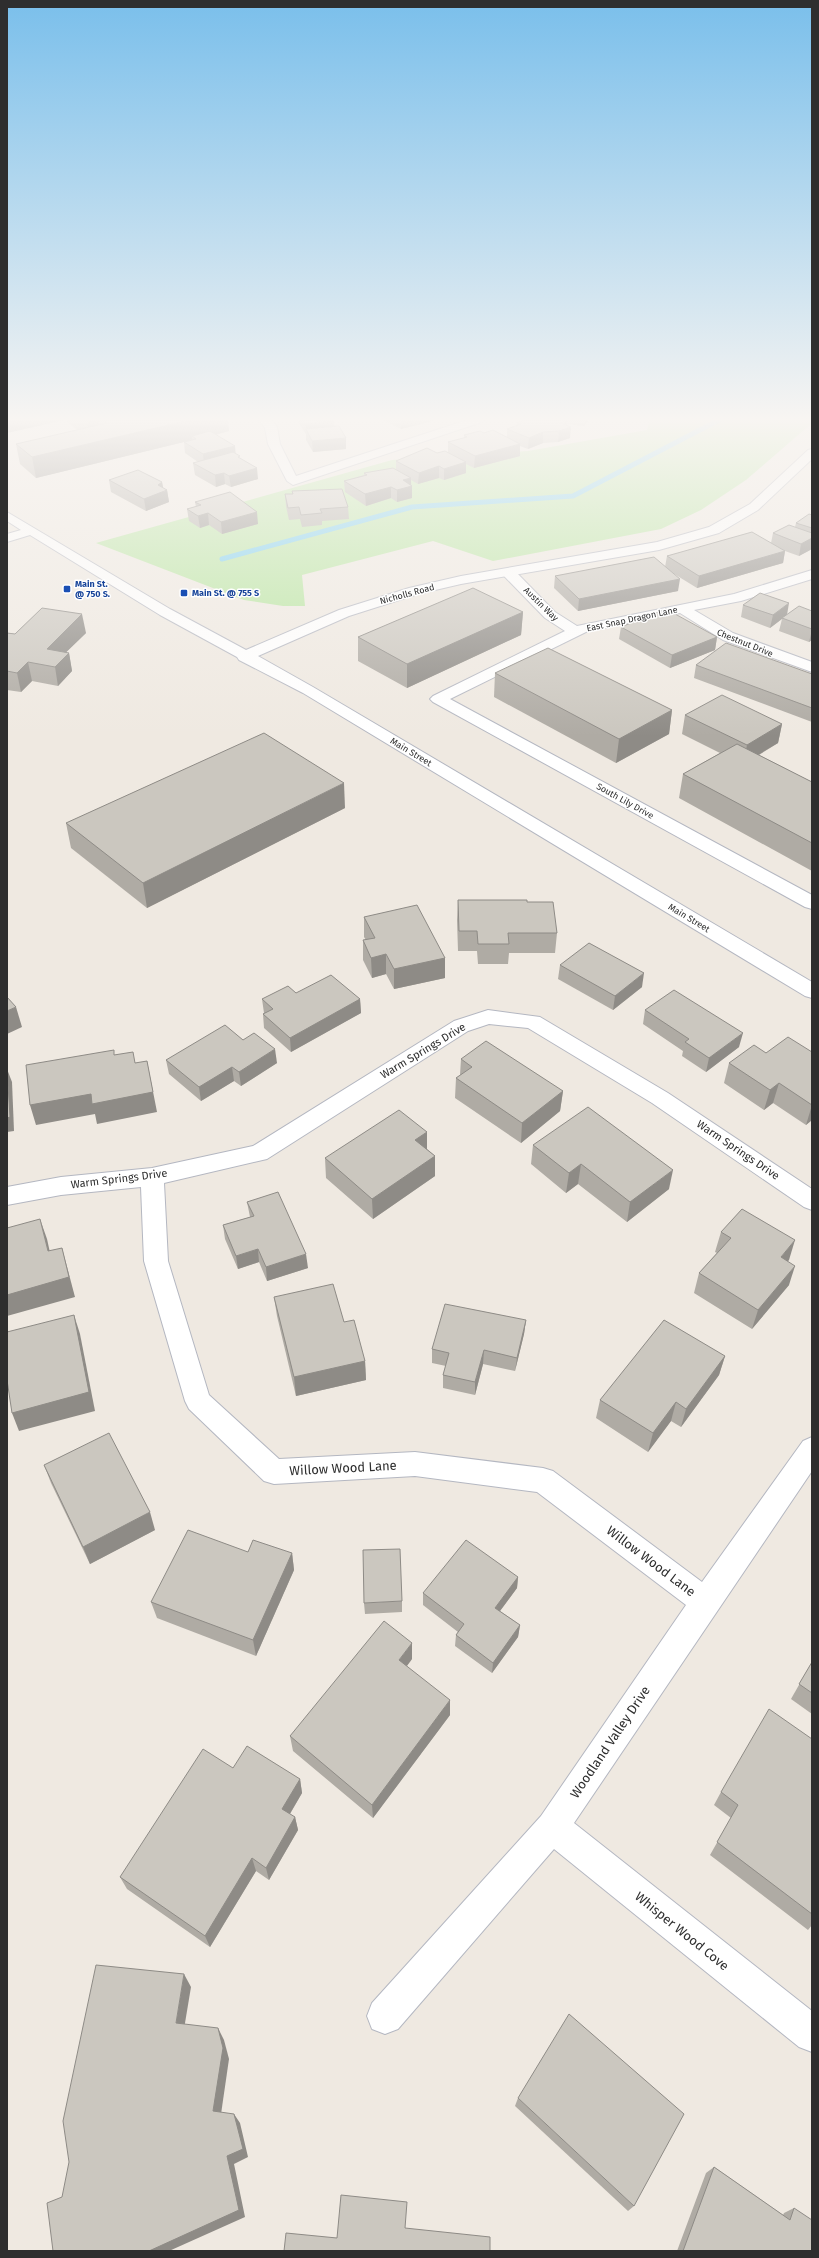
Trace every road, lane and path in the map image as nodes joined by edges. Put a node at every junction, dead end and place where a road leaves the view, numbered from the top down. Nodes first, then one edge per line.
1 (22, 525) edge
2 (722, 525) edge
3 (31, 531) junction
4 (7, 538) edge
5 (509, 573) junction
6 (812, 574) edge
7 (683, 609) junction
8 (576, 632) junction
9 (244, 657) junction
10 (812, 667) edge
11 (438, 698) joint
12 (812, 902) edge
13 (812, 991) edge
14 (152, 1177) junction
15 (7, 1196) edge
16 (812, 1201) edge
17 (812, 1449) edge
18 (705, 1602) junction
19 (552, 1827) junction
20 (385, 2016) dead end
21 (812, 2034) edge

1 - 3 street, Main Street
2 - 5 street, Nicholls Road
3 - 4 street
3 - 9 street, Main Street
5 - 8 street, Austin Way
5 - 9 street, Nicholls Road
6 - 7 street, East Snap Dragon Lane
7 - 8 street, East Snap Dragon Lane
7 - 10 street, Chestnut Drive
8 - 11 street, East Snap Dragon Lane
9 - 13 street, Main Street
11 - 12 street, South Lily Drive
14 - 15 street, Warm Springs Drive
14 - 16 street, Warm Springs Drive
14 - 18 street, Willow Wood Lane
17 - 18 street, Woodland Valley Drive
18 - 19 street, Woodland Valley Drive
19 - 20 street, Woodland Valley Drive
19 - 21 street, Whisper Wood Cove

